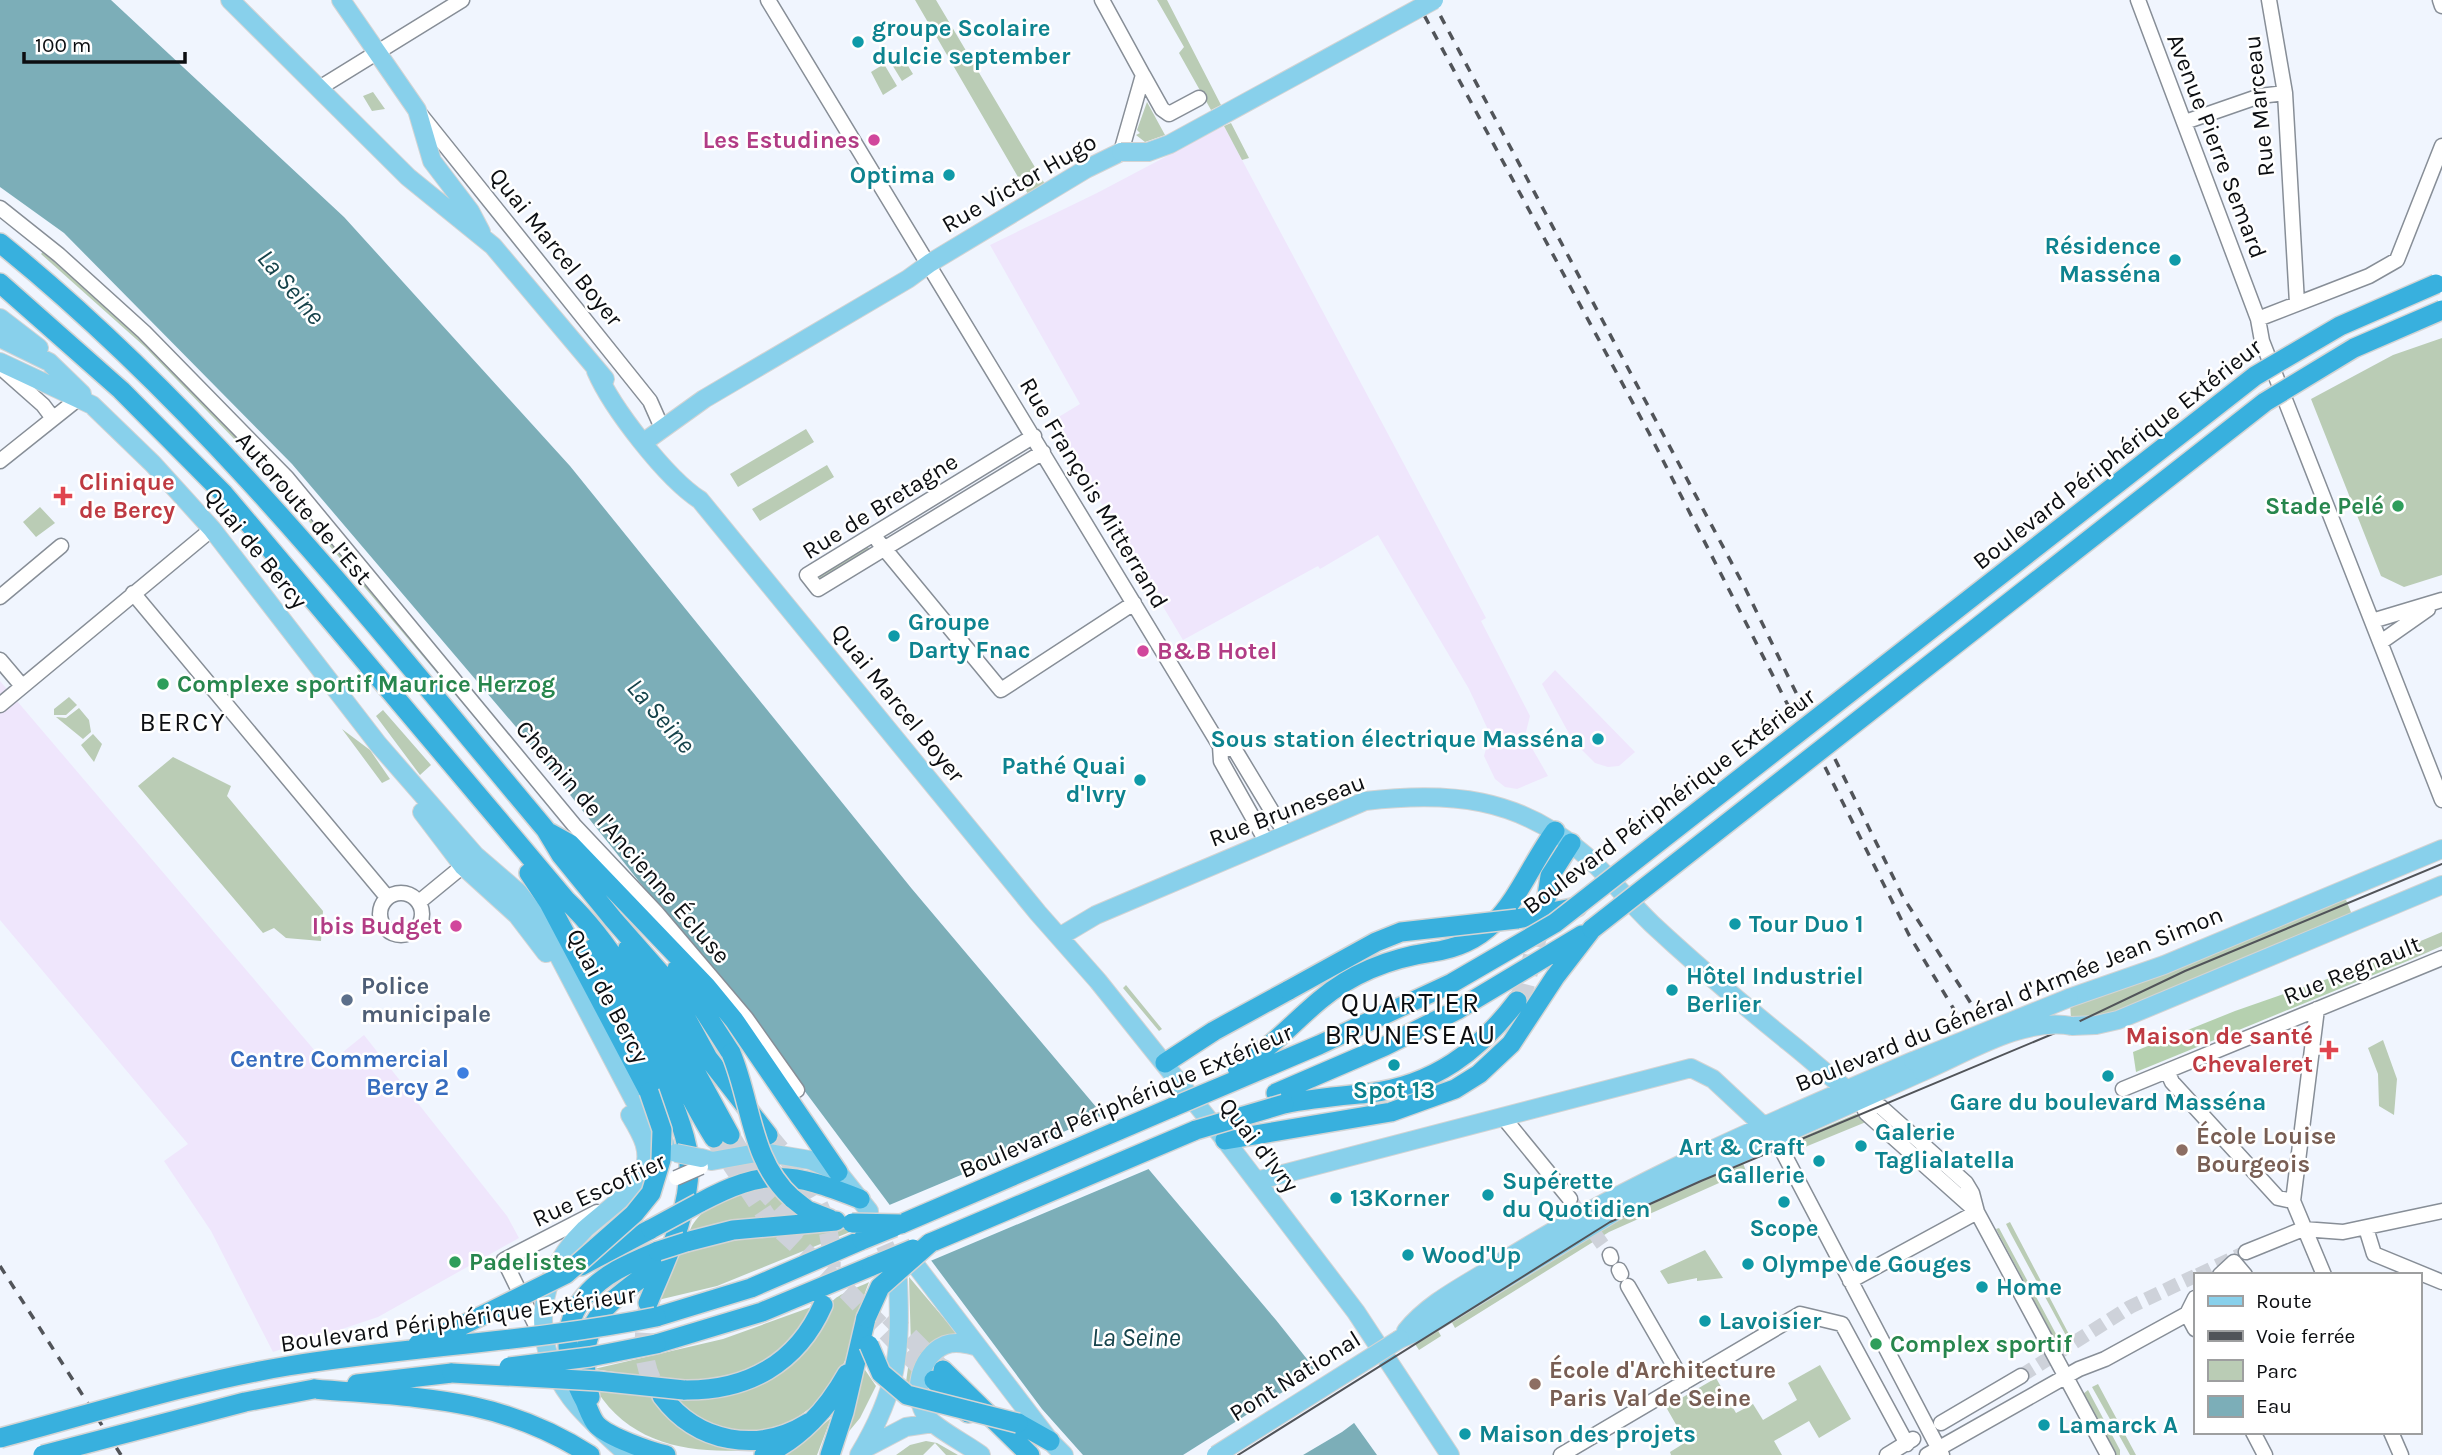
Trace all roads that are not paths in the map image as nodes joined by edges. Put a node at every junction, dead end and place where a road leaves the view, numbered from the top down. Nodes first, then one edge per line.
1 (231, 0) edge
2 (341, 0) edge
3 (462, 0) edge
4 (768, 0) edge
5 (1102, 0) edge
6 (1434, 0) edge
7 (2138, 0) edge
8 (2269, 0) edge
9 (2440, 0) edge
10 (2442, 6) edge
11 (376, 52) junction
12 (1143, 75) junction
13 (321, 87) junction
14 (2285, 93) junction
15 (1199, 98) dead end
16 (417, 110) junction
17 (2185, 122) junction
18 (2441, 148) edge
19 (1121, 152) junction
20 (0, 208) edge
21 (484, 238) junction
22 (0, 243) edge
23 (930, 262) junction
24 (2442, 281) edge
25 (0, 283) edge
26 (2297, 297) junction
27 (2442, 310) edge
28 (2256, 314) junction
29 (0, 318) edge
30 (0, 338) edge
31 (49, 362) junction
32 (0, 365) edge
33 (61, 388) junction
34 (85, 402) junction
35 (52, 417) junction
36 (653, 435) junction
37 (1034, 436) junction
38 (1043, 452) junction
39 (0, 461) edge
40 (212, 529) junction
41 (874, 534) junction
42 (61, 546) dead end
43 (884, 548) junction
44 (133, 593) junction
45 (0, 597) edge
46 (2440, 601) edge
47 (1134, 603) junction
48 (2372, 621) junction
49 (2381, 642) junction
50 (0, 660) edge
51 (22, 686) junction
52 (0, 705) edge
53 (1220, 746) junction
54 (1255, 782) junction
55 (1239, 792) junction
56 (2442, 800) edge
57 (487, 807) junction
58 (1281, 826) junction
59 (546, 830) junction
60 (1555, 831) junction
61 (1263, 834) junction
62 (1571, 843) junction
63 (2442, 849) edge
64 (469, 861) junction
65 (2442, 885) edge
66 (1547, 896) tunnel mouth
67 (387, 897) junction
68 (567, 901) junction
69 (419, 902) junction
70 (1578, 907) junction
71 (613, 919) junction
72 (648, 926) junction
73 (1592, 929) junction
74 (1059, 937) junction
75 (2442, 958) edge
76 (1517, 1002) tunnel mouth
77 (2317, 1009) junction
78 (1165, 1063) junction
79 (1918, 1066) junction
80 (2167, 1071) junction
81 (2123, 1089) dead end
82 (797, 1090) dead end
83 (1853, 1094) junction
84 (1280, 1098) junction
85 (1173, 1107) junction
86 (1503, 1116) junction
87 (1769, 1131) junction
88 (768, 1135) tunnel mouth
89 (1225, 1140) junction
90 (705, 1162) junction
91 (838, 1172) junction
92 (1256, 1181) junction
93 (1570, 1199) tunnel mouth
94 (2293, 1201) junction
95 (864, 1205) joint
96 (609, 1206) junction
97 (2442, 1211) edge
98 (1977, 1212) junction
99 (844, 1222) junction
100 (901, 1224) junction
101 (2366, 1228) junction
102 (2303, 1229) junction
103 (930, 1243) junction
104 (2246, 1252) tunnel mouth
105 (662, 1254) junction
106 (917, 1267) tunnel mouth
107 (1618, 1268) tunnel mouth
108 (2222, 1273) edge
109 (2243, 1273) edge
110 (2322, 1273) edge
111 (2420, 1273) edge
112 (2421, 1273) edge
113 (566, 1274) junction
114 (898, 1280) tunnel mouth
115 (1850, 1281) junction
116 (2442, 1282) edge
117 (2194, 1300) edge
118 (823, 1305) dead end
119 (652, 1310) junction
120 (2187, 1314) junction
121 (866, 1318) junction
122 (2194, 1327) edge
123 (1400, 1339) joint
124 (545, 1344) junction
125 (978, 1347) junction
126 (394, 1353) junction
127 (856, 1359) junction
128 (452, 1373) junction
129 (2072, 1373) junction
130 (2021, 1376) tunnel mouth
131 (1684, 1383) junction
132 (314, 1389) junction
133 (662, 1396) tunnel mouth
134 (815, 1417) junction
135 (933, 1423) junction
136 (1941, 1423) dead end
137 (597, 1425) junction
138 (2254, 1434) edge
139 (2392, 1434) edge
140 (0, 1438) edge
141 (1050, 1441) junction
142 (858, 1453) edge
143 (1936, 1453) edge
144 (43, 1455) edge
145 (590, 1455) edge
146 (628, 1455) edge
147 (666, 1455) edge
148 (764, 1455) edge
149 (830, 1455) edge
150 (981, 1455) edge
151 (1012, 1455) edge
152 (1030, 1455) edge
153 (1064, 1455) edge
154 (1216, 1455) edge
155 (1450, 1455) edge
156 (1562, 1455) edge
157 (1887, 1455) edge
158 (2108, 1455) edge
159 (2265, 1455) edge
160 (2401, 1455) edge

1 - 13 main road
2 - 11 main road
3 - 11 street
4 - 23 street, Rue François Mitterrand
5 - 12 street
6 - 19 main road, Rue Victor Hugo, bridge
7 - 17 street, Avenue Pierre Semard
8 - 14 street, Rue Marceau
9 - 10 street
11 - 13 street
11 - 16 main road
12 - 15 street
12 - 19 street
13 - 21 main road
14 - 17 street
14 - 26 street, Rue Marceau
16 - 21 main road
16 - 36 street, Quai Marcel Boyer
17 - 28 street, Avenue Pierre Semard
18 - 26 street
19 - 23 main road, Rue Victor Hugo
20 - 82 street, Chemin de l'Ancienne Écluse
21 - 36 main road, Quai Marcel Boyer
22 - 59 highway, Autoroute de l’Est
23 - 36 main road, Rue Victor Hugo
23 - 37 street, Rue François Mitterrand
24 - 70 highway, Boulevard Périphérique Extérieur, bridge
25 - 57 highway, Autoroute de l’Est
26 - 28 street
27 - 73 highway, bridge
28 - 48 street, Avenue Pierre Semard
29 - 31 main road
30 - 31 main road
31 - 33 main road
31 - 34 main road
32 - 33 main road, Quai de Bercy
32 - 35 street, Quai de Bercy
33 - 34 main road, Quai de Bercy
33 - 35 street
34 - 35 street
34 - 40 main road, Quai de Bercy
35 - 39 street
36 - 74 main road, Quai Marcel Boyer
37 - 38 street, Rue François Mitterrand
37 - 41 street, Rue de Bretagne
38 - 43 street, Rue de Bretagne
38 - 47 street, Rue François Mitterrand
40 - 44 street
40 - 64 main road, Quai de Bercy
41 - 43 street
41 - 43 street, Rue de Bretagne
42 - 45 street
43 - 47 street
44 - 51 street
44 - 67 street
46 - 48 street
46 - 49 street
47 - 53 street, Rue François Mitterrand
48 - 49 street, Avenue Pierre Semard
49 - 56 street, Avenue Pierre Semard
50 - 51 street
51 - 52 street
53 - 54 street, Rue François Mitterrand
53 - 55 street, Rue François Mitterrand
54 - 55 street
54 - 58 street, Rue François Mitterrand
55 - 61 street, Rue François Mitterrand
57 - 68 highway
57 - 113 highway, bridge
58 - 60 main road, Rue Bruneseau
58 - 61 main road, Rue Bruneseau
59 - 71 highway
59 - 72 highway
60 - 62 main road, Rue Bruneseau
60 - 85 highway, bridge
61 - 74 main road, Rue Bruneseau
62 - 66 highway
62 - 83 main road, Rue Bruneseau
63 - 79 main road, Boulevard du Général d'Armée Jean Simon, bridge
64 - 69 street
64 - 90 main road, Quai de Bercy, bridge
64 - 96 main road, Quai de Bercy
65 - 79 main road, Boulevard du Général d'Armée Jean Simon, bridge
67 - 69 street
67 - 69 street
68 - 71 highway
68 - 105 highway
70 - 78 highway, bridge
70 - 85 highway, Boulevard Périphérique Extérieur, bridge
71 - 88 highway
72 - 91 highway
72 - 99 highway, bridge
73 - 84 highway
73 - 89 highway
74 - 78 main road, Quai d'Ivry
75 - 77 street, Rue Regnault
76 - 84 highway
77 - 80 street, Rue Regnault
77 - 94 street
78 - 89 main road, Quai d'Ivry
79 - 83 main road, Boulevard du Général d'Armée Jean Simon
80 - 81 street, Rue Regnault
80 - 94 street
83 - 87 main road, Boulevard du Général d'Armée Jean Simon
83 - 98 street
84 - 103 highway, bridge
85 - 100 highway, Boulevard Périphérique Extérieur
86 - 87 main road
86 - 92 main road
86 - 93 street
87 - 115 street
87 - 123 main road, Boulevard du Général d'Armée Jean Simon
89 - 92 main road, Quai d'Ivry
90 - 91 main road, Quai de Bercy
90 - 96 street, Rue Escoffier, bridge
91 - 95 main road
92 - 155 main road, Quai d'Ivry
94 - 102 street
95 - 113 highway, bridge
96 - 124 main road, Quai de Bercy
96 - 124 street, Rue Escoffier
97 - 101 street
98 - 115 street
98 - 129 street
99 - 100 highway, bridge
99 - 105 highway, bridge
100 - 119 highway, Boulevard Périphérique Extérieur, bridge
101 - 102 street
101 - 111 street
102 - 104 street
102 - 110 street
103 - 121 highway, bridge
103 - 128 highway, bridge
105 - 119 highway
105 - 137 highway
106 - 125 main road
107 - 131 street
108 - 109 street
112 - 116 street
113 - 126 highway, bridge
114 - 142 main road
115 - 143 street
117 - 120 street
118 - 128 highway, bridge
119 - 126 highway, Boulevard Périphérique Extérieur, bridge
120 - 122 street
120 - 129 street
121 - 127 highway
121 - 141 highway, bridge
123 - 154 main road, Pont National, bridge
124 - 137 main road
125 - 135 main road
125 - 141 main road
126 - 140 highway, Boulevard Périphérique Extérieur, bridge
127 - 134 highway
127 - 149 highway
128 - 132 highway
129 - 143 street
129 - 158 street
130 - 136 street
131 - 156 street
131 - 157 street
132 - 144 highway, bridge
132 - 145 highway
133 - 134 highway
134 - 148 highway
135 - 142 main road
135 - 150 main road
137 - 146 main road
137 - 147 highway
138 - 159 street
139 - 160 street
141 - 153 main road
151 - 152 highway

